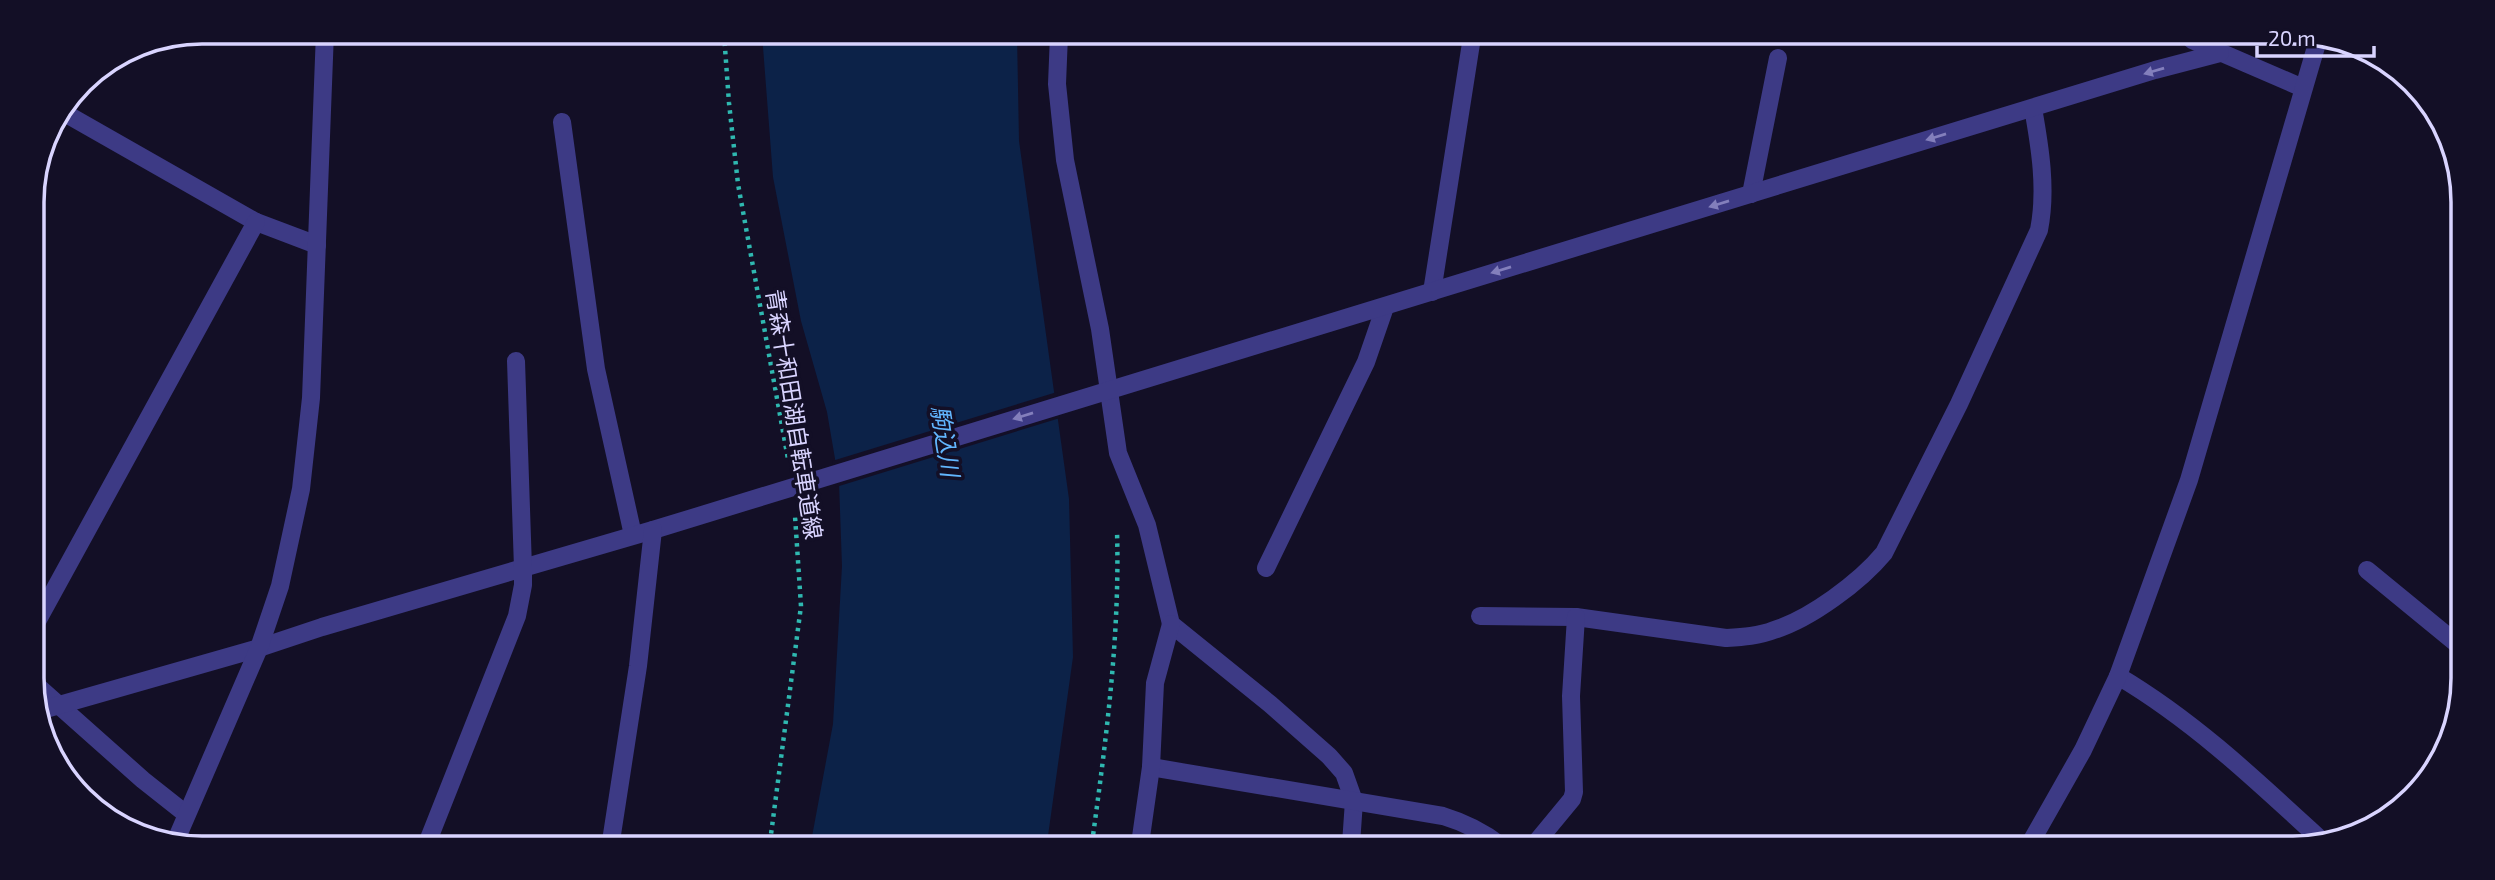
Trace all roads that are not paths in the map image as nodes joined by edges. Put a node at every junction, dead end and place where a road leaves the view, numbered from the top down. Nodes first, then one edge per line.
1 (325, 44) edge
2 (1059, 44) edge
3 (1471, 44) edge
4 (2201, 44) edge
5 (2316, 46) edge
6 (2220, 53) junction
7 (1778, 58) dead end
8 (2303, 88) junction
9 (2033, 108) junction
10 (69, 116) edge
11 (562, 122) dead end
12 (1751, 194) junction
13 (256, 222) junction
14 (317, 245) junction
15 (1432, 292) junction
16 (1385, 307) junction
17 (516, 361) dead end
18 (1110, 389) junction
19 (653, 530) junction
20 (633, 535) junction
21 (523, 568) junction
22 (1266, 568) dead end
23 (2367, 570) dead end
24 (44, 609) edge
25 (1480, 616) dead end
26 (1576, 617) junction
27 (1171, 624) junction
28 (2451, 633) edge
29 (259, 648) junction
30 (2118, 676) junction
31 (45, 693) edge
32 (58, 705) junction
33 (47, 708) edge
34 (1151, 766) junction
35 (1354, 802) junction
36 (186, 814) junction
37 (178, 834) edge
38 (2315, 834) edge
39 (430, 836) edge
40 (612, 836) edge
41 (1141, 836) edge
42 (1352, 836) edge
43 (1489, 836) edge
44 (1541, 836) edge
45 (2034, 836) edge

1 - 14 street
2 - 18 street
3 - 15 street
4 - 6 street
5 - 8 street
6 - 8 street
6 -> 9 street
7 - 12 street
8 - 30 street
9 -> 12 street
9 - 26 street
10 - 13 street
11 - 20 street
12 -> 15 street
13 - 14 street
13 - 24 street
14 - 29 street
15 - 16 street
16 - 18 street
16 - 22 street
17 - 21 street
18 -> 19 street
18 - 27 street
19 - 20 street
19 - 40 street
20 - 21 street
21 - 29 street
21 - 39 street
23 - 28 street
25 - 26 street
26 - 44 street
27 - 34 street
27 - 35 street
29 - 32 street
29 - 36 street
30 - 38 street
30 - 45 street
31 - 32 street
32 - 33 street
32 - 36 street
34 - 35 street
34 - 41 street
35 - 42 street
35 - 43 street
36 - 37 street

